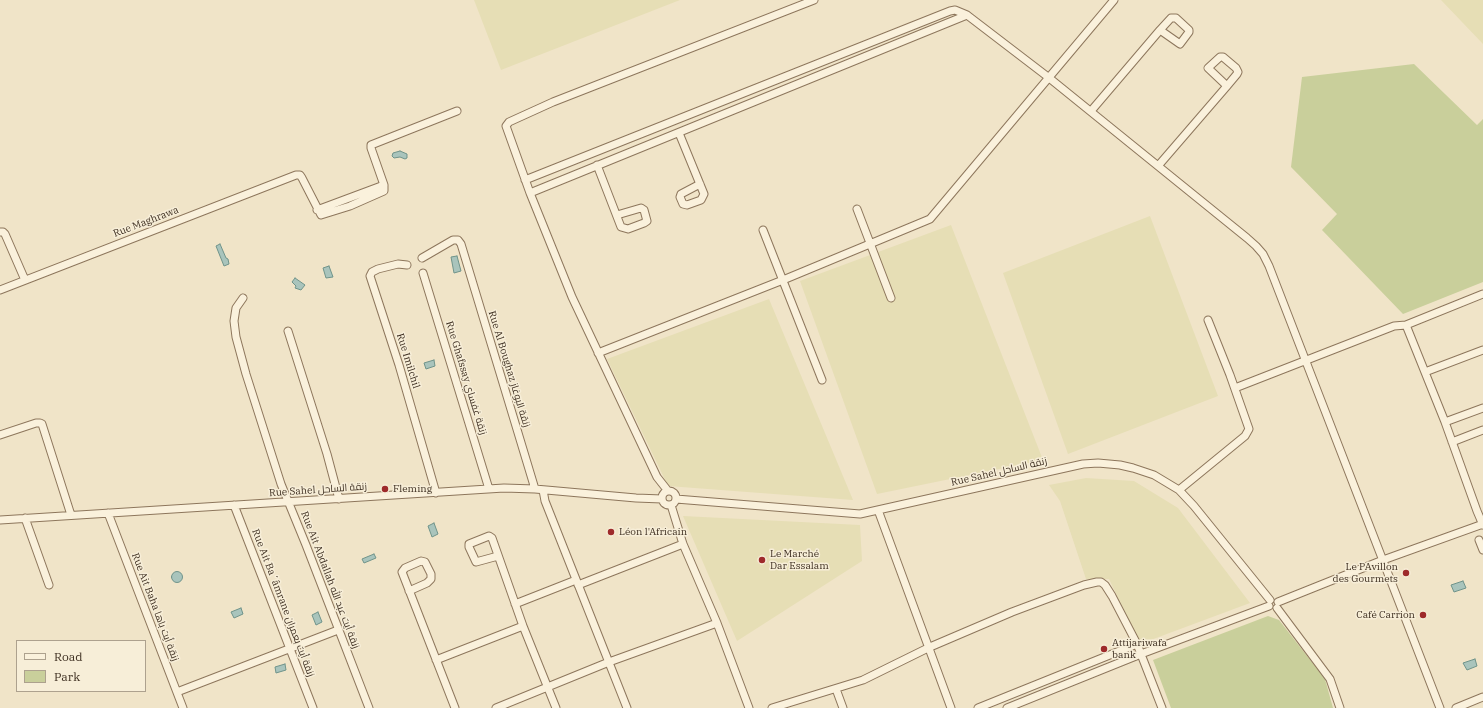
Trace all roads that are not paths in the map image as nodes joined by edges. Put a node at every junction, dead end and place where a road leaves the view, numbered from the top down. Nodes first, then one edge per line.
1 (814, 0) edge
2 (1114, 0) edge
3 (967, 14) junction
4 (1160, 30) dead end
5 (1048, 77) junction
6 (1227, 86) dead end
7 (709, 108) junction
8 (457, 111) dead end
9 (1091, 111) junction
10 (712, 119) junction
11 (679, 133) junction
12 (597, 165) junction
13 (1158, 166) junction
14 (525, 180) junction
15 (700, 184) dead end
16 (530, 193) junction
17 (856, 209) dead end
18 (617, 215) dead end
19 (763, 230) dead end
20 (0, 232) edge
21 (870, 244) junction
22 (422, 258) dead end
23 (407, 265) dead end
24 (423, 273) dead end
25 (25, 280) junction
26 (783, 280) junction
27 (0, 290) edge
28 (1483, 294) edge
29 (243, 298) dead end
30 (891, 298) dead end
31 (1208, 320) dead end
32 (1406, 325) junction
33 (288, 331) dead end
34 (1483, 350) edge
35 (598, 353) junction
36 (1306, 361) junction
37 (1425, 372) junction
38 (822, 380) dead end
39 (1235, 388) junction
40 (1483, 408) edge
41 (1445, 422) junction
42 (1483, 430) edge
43 (0, 435) edge
44 (1452, 442) junction
45 (489, 489) junction
46 (535, 489) junction
47 (543, 490) junction
48 (1179, 490) junction
49 (668, 491) junction
50 (436, 492) junction
51 (339, 499) junction
52 (662, 499) junction
53 (289, 502) junction
54 (674, 502) junction
55 (234, 505) junction
56 (1480, 509) edge
57 (878, 510) junction
58 (108, 513) junction
59 (70, 516) junction
60 (25, 518) junction
61 (0, 520) edge
62 (1483, 524) edge
63 (1479, 540) dead end
64 (683, 544) junction
65 (1483, 550) edge
66 (498, 556) dead end
67 (1383, 560) junction
68 (577, 582) junction
69 (49, 585) dead end
70 (409, 591) junction
71 (1269, 603) junction
72 (516, 604) junction
73 (1278, 605) junction
74 (717, 623) junction
75 (523, 626) junction
76 (338, 630) junction
77 (1137, 644) junction
78 (930, 647) junction
79 (290, 649) junction
80 (1142, 654) junction
81 (436, 660) junction
82 (609, 662) junction
83 (548, 688) junction
84 (836, 689) junction
85 (177, 692) junction
86 (1483, 697) edge
87 (183, 708) edge
88 (313, 708) edge
89 (369, 708) edge
90 (455, 708) edge
91 (496, 708) edge
92 (556, 708) edge
93 (627, 708) edge
94 (750, 708) edge
95 (772, 708) edge
96 (843, 708) edge
97 (952, 708) edge
98 (978, 708) edge
99 (1008, 708) edge
100 (1162, 708) edge
101 (1340, 708) edge
102 (1440, 708) edge
103 (1456, 708) edge

1 - 14 street
2 - 5 street
3 - 5 street
3 - 7 street
3 - 10 street
4 - 9 street
5 - 9 street
5 - 21 street
6 - 13 street
7 - 10 street
7 - 14 street
8 - 25 street, Rue Maghrawa
9 - 13 street
10 - 11 street
11 - 12 street
11 - 15 street
12 - 16 street
12 - 18 street
13 - 36 street
14 - 16 street
16 - 35 street
17 - 21 street
19 - 26 street
20 - 25 street
21 - 26 street
21 - 30 street
22 - 46 street, Rue Al Boughaz زنقة البوغاز
23 - 50 street, Rue Imilchil
24 - 45 street, Rue Ghafssay زنقة غفساي
25 - 27 street, Rue Maghrawa
26 - 35 street
26 - 38 street
28 - 32 street
29 - 53 street, Rue Ait Abdallah زنقة أيت عبد الله
31 - 39 street
32 - 36 street
32 - 37 street
33 - 51 street
34 - 37 street
35 - 49 street
36 - 39 street
36 - 67 street
37 - 41 street
39 - 48 street
40 - 41 street
41 - 44 street
42 - 44 street
43 - 59 street
44 - 56 street
45 - 46 street, Rue Sahel زنقة الساحل
45 - 50 street, Rue Sahel زنقة الساحل
46 - 47 street, Rue Sahel زنقة الساحل
47 - 52 street, Rue Sahel زنقة الساحل
47 - 68 street
48 - 57 street, Rue Sahel زنقة الساحل
48 - 71 street, Rue Sahel زنقة الساحل
49 - 52 street
49 - 54 street
50 - 51 street, Rue Sahel زنقة الساحل
51 - 53 street, Rue Sahel زنقة الساحل
52 - 54 street
53 - 55 street, Rue Sahel زنقة الساحل
53 - 76 street, Rue Ait Abdallah زنقة أيت عبد الله
54 - 57 street, Rue Sahel زنقة الساحل
54 - 64 street
55 - 58 street, Rue Sahel زنقة الساحل
55 - 79 street, Rue Ait Ba´âmrane زنقة أيت بعمران
56 - 62 street
57 - 78 street
58 - 59 street, Rue Sahel زنقة الساحل
58 - 85 street, Rue Ait Baha زنقة أيت باها
59 - 60 street, Rue Sahel زنقة الساحل
60 - 61 street, Rue Sahel زنقة الساحل
60 - 69 street
62 - 67 street
63 - 65 street
64 - 68 street
64 - 74 street
66 - 72 street
67 - 73 street
67 - 102 street
68 - 72 street
68 - 82 street
70 - 70 street
70 - 81 street
71 - 73 street
71 - 80 street
72 - 75 street
73 - 101 street
74 - 82 street
74 - 94 street
75 - 81 street
75 - 83 street
76 - 79 street
76 - 89 street, Rue Ait Abdallah زنقة أيت عبد الله
77 - 78 street
77 - 80 street
77 - 98 street
78 - 84 street
78 - 97 street
79 - 85 street
79 - 88 street, Rue Ait Ba´âmrane زنقة أيت بعمران
80 - 99 street
80 - 100 street
81 - 90 street
82 - 83 street
82 - 93 street
83 - 91 street
83 - 92 street
84 - 95 street
84 - 96 street
85 - 87 street, Rue Ait Baha زنقة أيت باها
86 - 103 street

